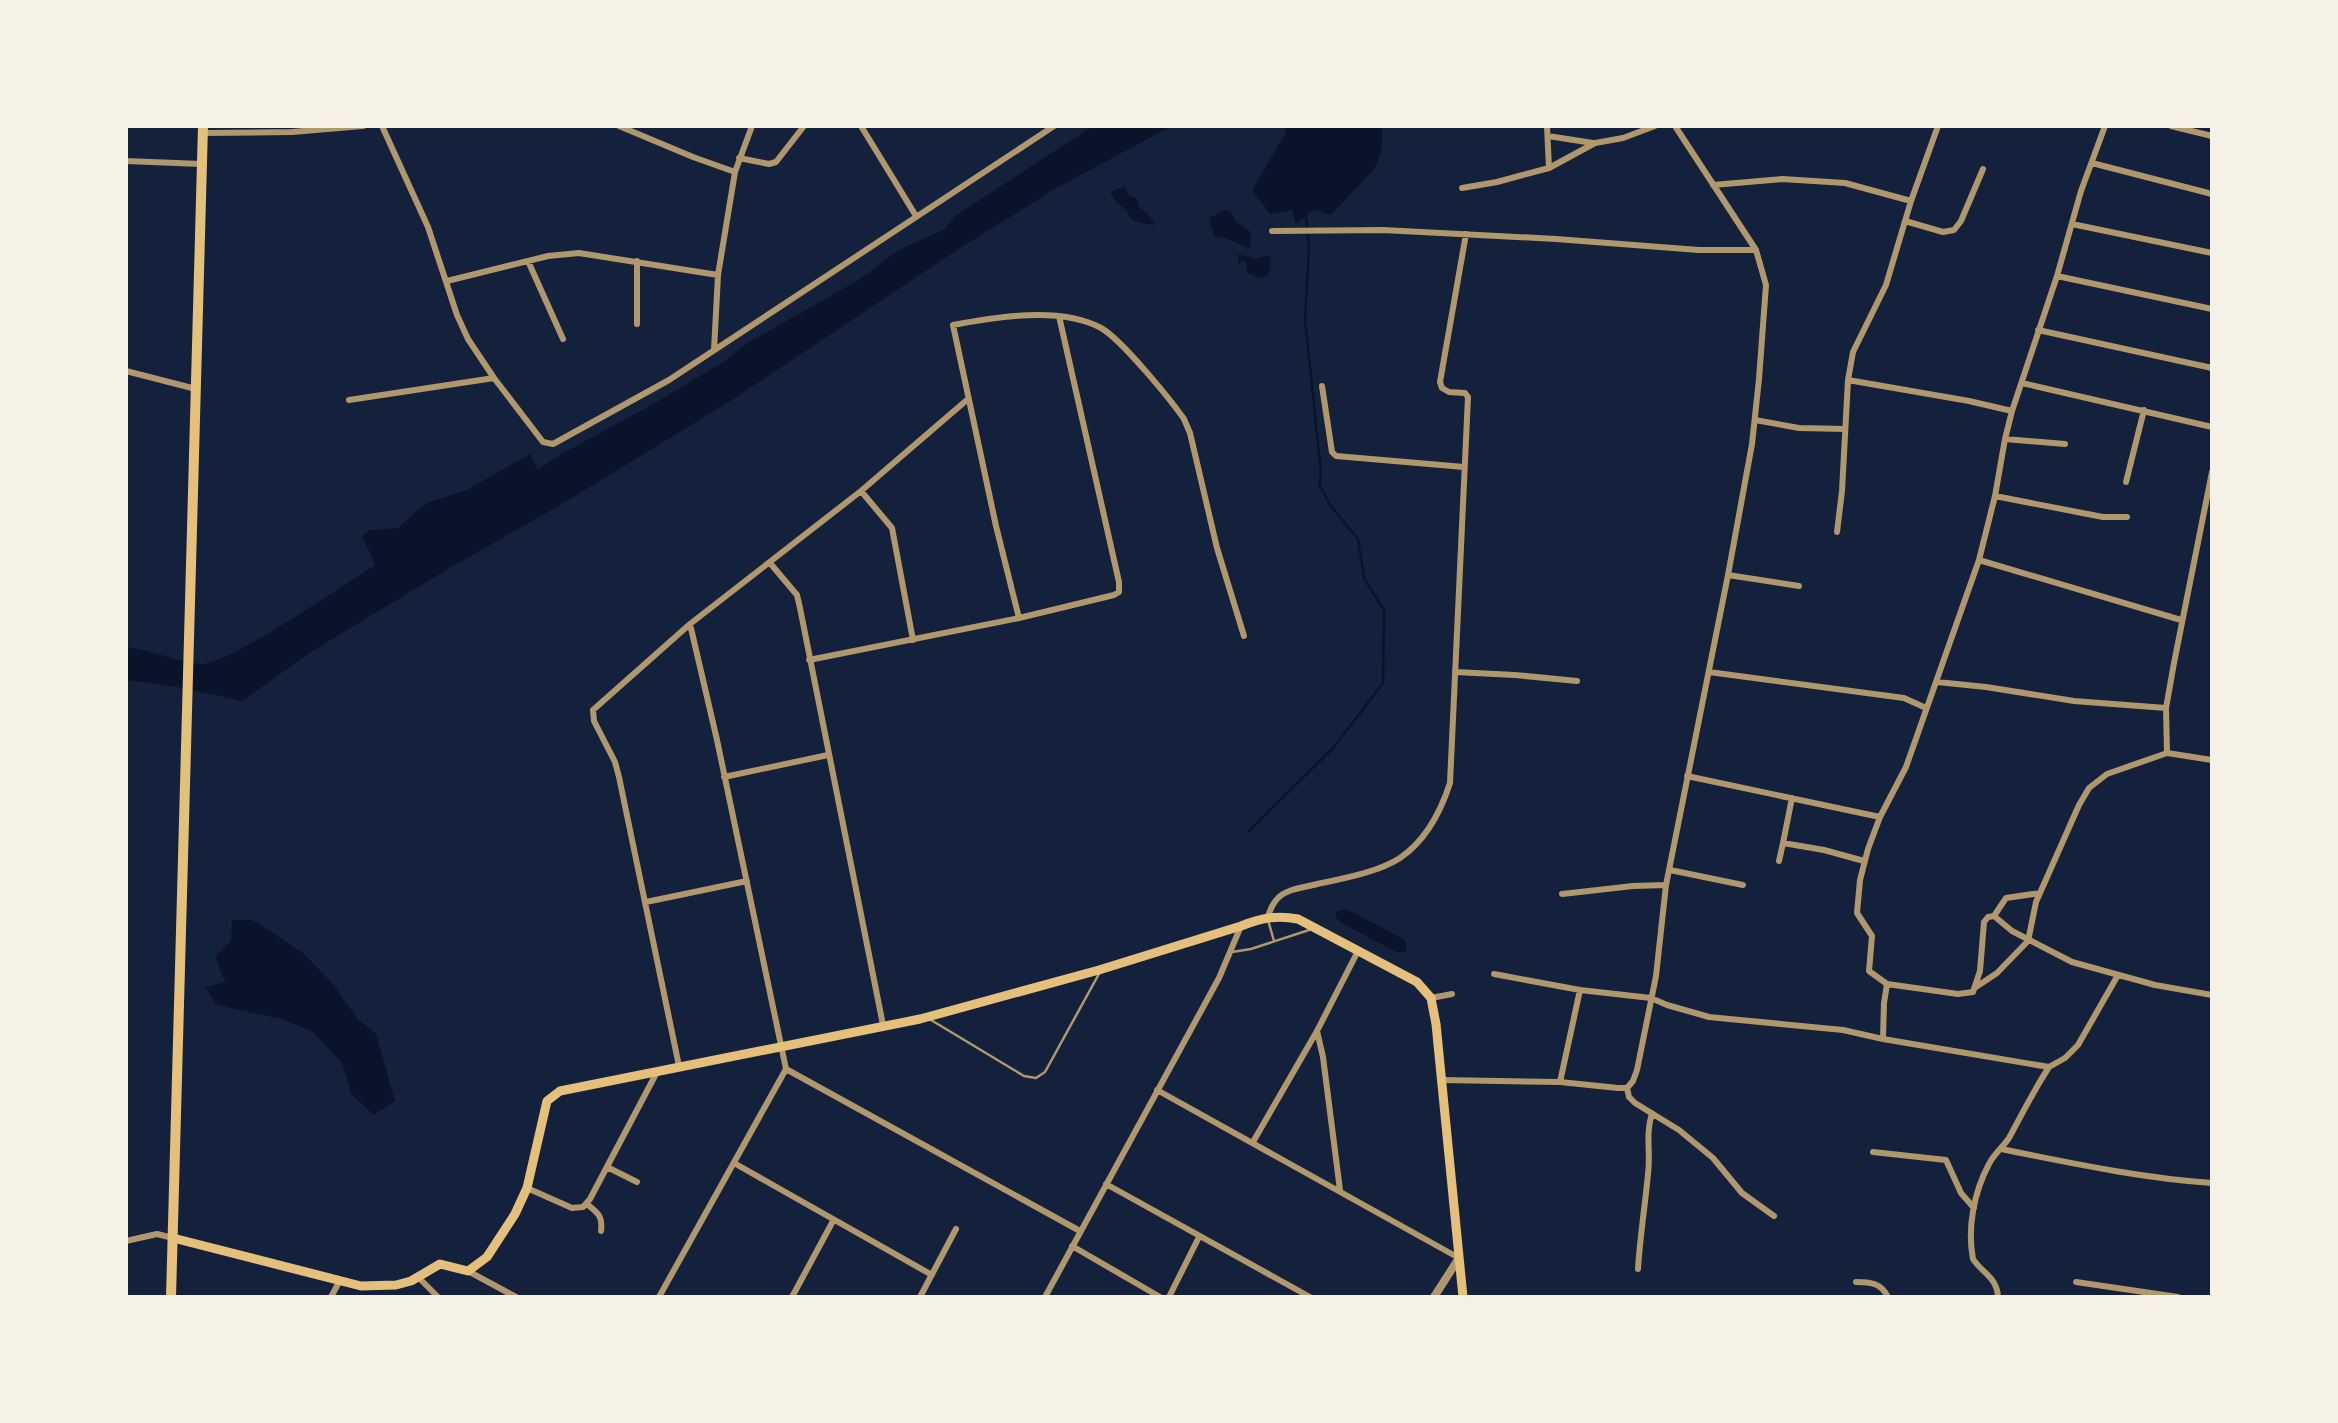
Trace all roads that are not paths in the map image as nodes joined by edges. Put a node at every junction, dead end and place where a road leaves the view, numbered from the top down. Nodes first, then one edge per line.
1 (363, 126) edge
2 (382, 126) edge
3 (620, 126) edge
4 (752, 126) edge
5 (804, 126) edge
6 (861, 126) edge
7 (1038, 126) edge
8 (1054, 126) edge
9 (1547, 126) edge
10 (1655, 126) edge
11 (1675, 126) edge
12 (1938, 126) edge
13 (2105, 126) edge
14 (2171, 126) edge
15 (203, 130) edge
16 (1042, 133) junction
17 (1548, 136) junction
18 (2212, 136) edge
19 (1595, 143) junction
20 (739, 158) junction
21 (126, 161) edge
22 (2092, 163) junction
23 (201, 164) junction
24 (1549, 168) junction
25 (1983, 169) dead end
26 (735, 172) junction
27 (1713, 185) junction
28 (1462, 188) dead end
29 (2212, 194) edge
30 (1910, 201) junction
31 (916, 216) junction
32 (1905, 221) junction
33 (2072, 224) junction
34 (1272, 231) dead end
35 (1466, 234) junction
36 (1756, 250) junction
37 (2212, 253) edge
38 (528, 261) junction
39 (637, 261) junction
40 (718, 275) junction
41 (2057, 276) junction
42 (447, 281) junction
43 (2212, 309) edge
44 (1059, 316) junction
45 (637, 324) dead end
46 (2038, 330) junction
47 (563, 339) dead end
48 (714, 351) junction
49 (2212, 369) edge
50 (126, 371) edge
51 (494, 378) junction
52 (1848, 380) junction
53 (2022, 383) junction
54 (1322, 386) dead end
55 (196, 389) junction
56 (968, 399) junction
57 (349, 400) dead end
58 (2144, 410) junction
59 (2012, 411) junction
60 (1755, 420) junction
61 (2212, 428) edge
62 (1845, 429) junction
63 (2005, 439) junction
64 (2065, 444) dead end
65 (1464, 467) junction
66 (2212, 472) edge
67 (2126, 482) dead end
68 (862, 491) junction
69 (1995, 496) junction
70 (2127, 517) dead end
71 (2202, 517) junction
72 (2212, 518) edge
73 (1837, 532) dead end
74 (1979, 560) junction
75 (769, 563) junction
76 (1728, 575) junction
77 (1799, 586) dead end
78 (1019, 618) junction
79 (2181, 621) junction
80 (690, 624) junction
81 (1244, 636) dead end
82 (913, 640) junction
83 (810, 660) junction
84 (1455, 672) junction
85 (1709, 672) junction
86 (1577, 681) dead end
87 (1937, 682) junction
88 (1926, 708) junction
89 (2166, 708) junction
90 (2167, 753) junction
91 (828, 755) junction
92 (2212, 760) edge
93 (1688, 776) junction
94 (724, 777) junction
95 (1792, 798) junction
96 (1880, 817) junction
97 (1783, 843) junction
98 (1779, 861) dead end
99 (1864, 861) junction
100 (1670, 870) junction
101 (747, 881) junction
102 (1743, 885) dead end
103 (1667, 886) junction
104 (2040, 893) junction
105 (1562, 894) dead end
106 (646, 902) junction
107 (1994, 916) junction
108 (1268, 917) junction
109 (1241, 926) junction
110 (1315, 928) junction
111 (2028, 941) junction
112 (1274, 942) junction
113 (1358, 951) junction
114 (1231, 952) junction
115 (1101, 970) junction
116 (1494, 974) dead end
117 (2118, 975) junction
118 (1887, 984) junction
119 (1976, 987) junction
120 (1580, 990) junction
121 (1452, 994) dead end
122 (2212, 995) edge
123 (1432, 998) junction
124 (1651, 998) junction
125 (926, 1017) junction
126 (883, 1025) junction
127 (1317, 1031) junction
128 (1883, 1039) junction
129 (783, 1048) junction
130 (679, 1066) junction
131 (2049, 1067) junction
132 (786, 1069) junction
133 (657, 1072) junction
134 (1442, 1080) junction
135 (1560, 1082) junction
136 (1627, 1088) junction
137 (1157, 1090) junction
138 (1652, 1113) junction
139 (1253, 1142) junction
140 (2000, 1149) junction
141 (1873, 1152) dead end
142 (734, 1163) junction
143 (607, 1167) junction
144 (637, 1182) dead end
145 (2212, 1183) edge
146 (1106, 1184) junction
147 (527, 1188) junction
148 (1340, 1190) junction
149 (587, 1204) junction
150 (1974, 1208) junction
151 (1774, 1216) dead end
152 (833, 1220) junction
153 (956, 1229) dead end
154 (601, 1231) dead end
155 (1080, 1231) junction
156 (1199, 1237) junction
157 (173, 1238) junction
158 (126, 1241) edge
159 (1072, 1247) junction
160 (1459, 1258) junction
161 (1638, 1269) dead end
162 (468, 1271) junction
163 (932, 1275) junction
164 (419, 1278) junction
165 (339, 1282) junction
166 (1856, 1282) dead end
167 (2076, 1282) dead end
168 (1306, 1296) edge
169 (171, 1297) edge
170 (331, 1297) edge
171 (438, 1297) edge
172 (516, 1297) edge
173 (659, 1297) edge
174 (792, 1297) edge
175 (920, 1297) edge
176 (1045, 1297) edge
177 (1160, 1297) edge
178 (1169, 1297) edge
179 (1434, 1297) edge
180 (1463, 1297) edge
181 (1888, 1297) edge
182 (1998, 1297) edge
183 (2178, 1297) edge

1 - 15 street
2 - 42 street
3 - 26 street
4 - 20 street
5 - 20 street
6 - 31 street
7 - 16 street
8 - 16 street
9 - 17 street
10 - 19 street
11 - 27 street
12 - 30 street
13 - 22 street
14 - 18 street
15 - 23 main road
16 - 31 street
17 - 19 street
17 - 24 street
19 - 24 street
20 - 26 street
21 - 23 street
22 - 29 street
22 - 33 street
23 - 55 main road
24 - 28 street
25 - 32 street
26 - 40 street
27 - 30 street
27 - 36 street
30 - 32 street
31 - 48 street
32 - 52 street
33 - 37 street
33 - 41 street
34 - 35 street
35 - 36 street
35 - 65 street
36 - 60 street
38 - 39 street
38 - 42 street
38 - 47 street
39 - 40 street
39 - 45 street
40 - 48 street
41 - 43 street
41 - 46 street
42 - 51 street
44 - 56 street
44 - 78 street
44 - 81 street
46 - 49 street
46 - 53 street
48 - 51 street
50 - 55 street
51 - 57 street
52 - 59 street
52 - 62 street
53 - 58 street
53 - 59 street
54 - 65 street
55 - 157 main road
56 - 68 street
56 - 78 street
58 - 61 street
58 - 67 street
59 - 63 street
60 - 62 street
60 - 76 street
62 - 73 street
63 - 64 street
63 - 69 street
65 - 84 street
66 - 71 street
68 - 75 street
68 - 82 street
69 - 70 street
69 - 74 street
71 - 72 street
71 - 79 street
74 - 79 street
74 - 87 street
75 - 80 street
75 - 83 street
76 - 77 street
76 - 85 street
78 - 82 street
79 - 89 street
80 - 94 street
80 - 106 street
82 - 83 street
83 - 91 street
84 - 86 street
84 - 108 street
85 - 88 street
85 - 93 street
87 - 88 street
87 - 89 street
88 - 96 street
89 - 90 street
90 - 92 street
90 - 104 street
91 - 94 street
91 - 126 street
93 - 95 street
93 - 100 street
94 - 101 street
95 - 96 street
95 - 97 street
96 - 99 street
97 - 98 street
97 - 99 street
99 - 118 street
100 - 102 street
100 - 103 street
101 - 106 street
101 - 129 street
103 - 105 street
103 - 124 street
104 - 107 street
104 - 111 street
106 - 130 street
107 - 111 street
107 - 119 street
108 - 109 main road
108 - 110 main road
108 - 112 lane
109 - 114 street
109 - 115 main road
110 - 112 lane
110 - 113 main road
111 - 117 street
111 - 119 street
112 - 114 lane
113 - 123 main road
113 - 127 street
114 - 137 street
115 - 125 main road
115 - 125 lane
116 - 120 street
117 - 122 street
117 - 131 street
118 - 119 street
118 - 128 street
120 - 124 street
120 - 135 street
121 - 123 street
123 - 134 main road
124 - 128 street
124 - 136 street
125 - 126 main road
126 - 129 main road
127 - 139 street
127 - 148 street
128 - 131 street
129 - 130 main road
129 - 132 street
130 - 133 main road
131 - 140 street
132 - 142 street
132 - 155 street
133 - 143 street
133 - 147 main road
134 - 135 street
134 - 160 main road
135 - 136 street
136 - 138 street
137 - 139 street
137 - 146 street
138 - 151 street
138 - 161 street
139 - 148 street
140 - 145 street
140 - 150 street
141 - 150 street
142 - 152 street
142 - 173 street
143 - 144 street
143 - 149 street
146 - 155 street
146 - 156 street
147 - 149 street
147 - 162 main road
148 - 160 street
149 - 154 street
150 - 182 street
152 - 163 street
152 - 174 street
153 - 163 street
155 - 159 street
156 - 168 street
156 - 178 street
157 - 158 street
157 - 165 main road
157 - 169 main road
159 - 176 street
159 - 177 street
160 - 179 street
160 - 180 main road
162 - 164 main road
162 - 172 street
163 - 175 street
164 - 165 main road
164 - 171 street
165 - 170 street
166 - 181 street
167 - 183 street

